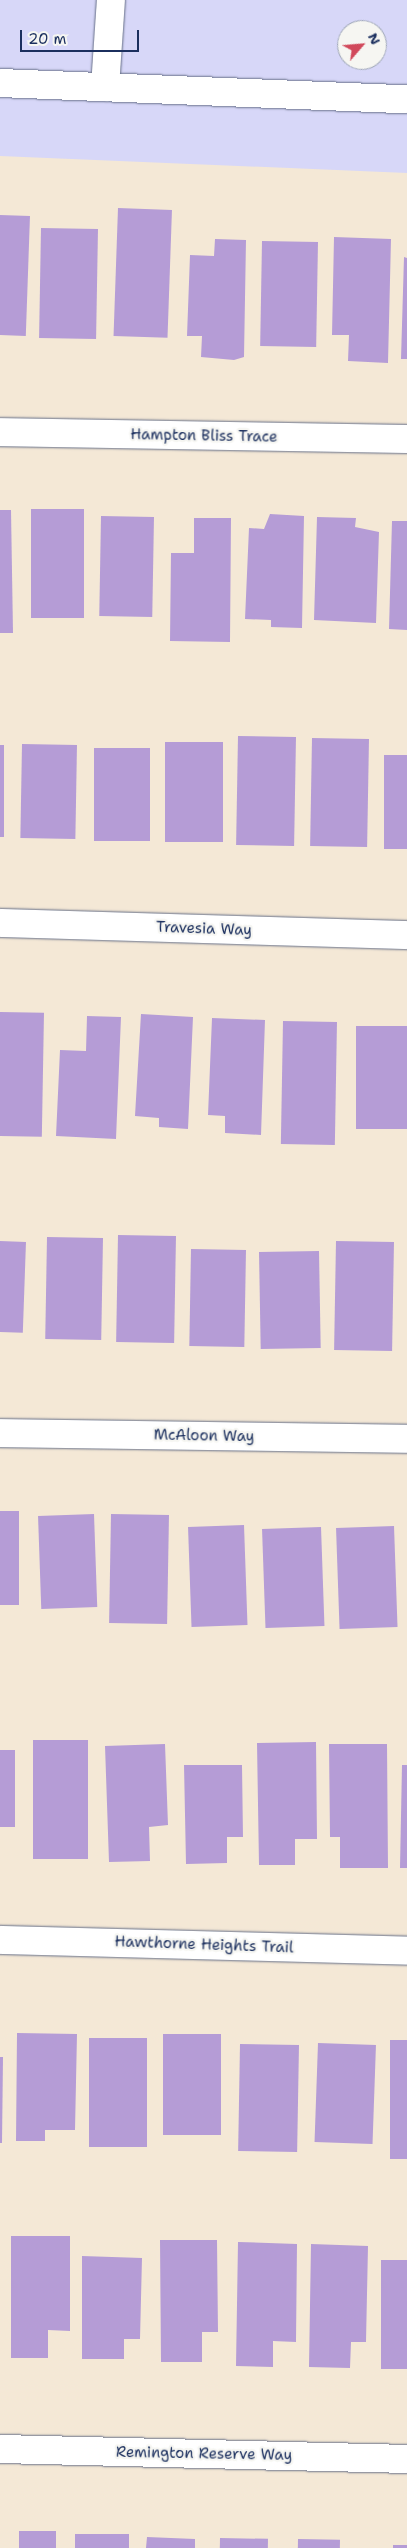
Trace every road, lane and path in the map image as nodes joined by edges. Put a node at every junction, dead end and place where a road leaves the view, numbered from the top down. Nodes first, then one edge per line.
1 (111, 0) edge
2 (0, 83) edge
3 (105, 87) junction
4 (407, 99) edge
5 (0, 432) edge
6 (407, 439) edge
7 (0, 923) edge
8 (407, 935) edge
9 (0, 1433) edge
10 (407, 1440) edge
11 (0, 1940) edge
12 (407, 1951) edge
13 (0, 2449) edge
14 (407, 2458) edge

1 - 3 street
2 - 3 street
3 - 4 street
5 - 6 street, Hampton Bliss Trace
7 - 8 street, Travesia Way
9 - 10 street, McAloon Way
11 - 12 street, Hawthorne Heights Trail
13 - 14 street, Remington Reserve Way

